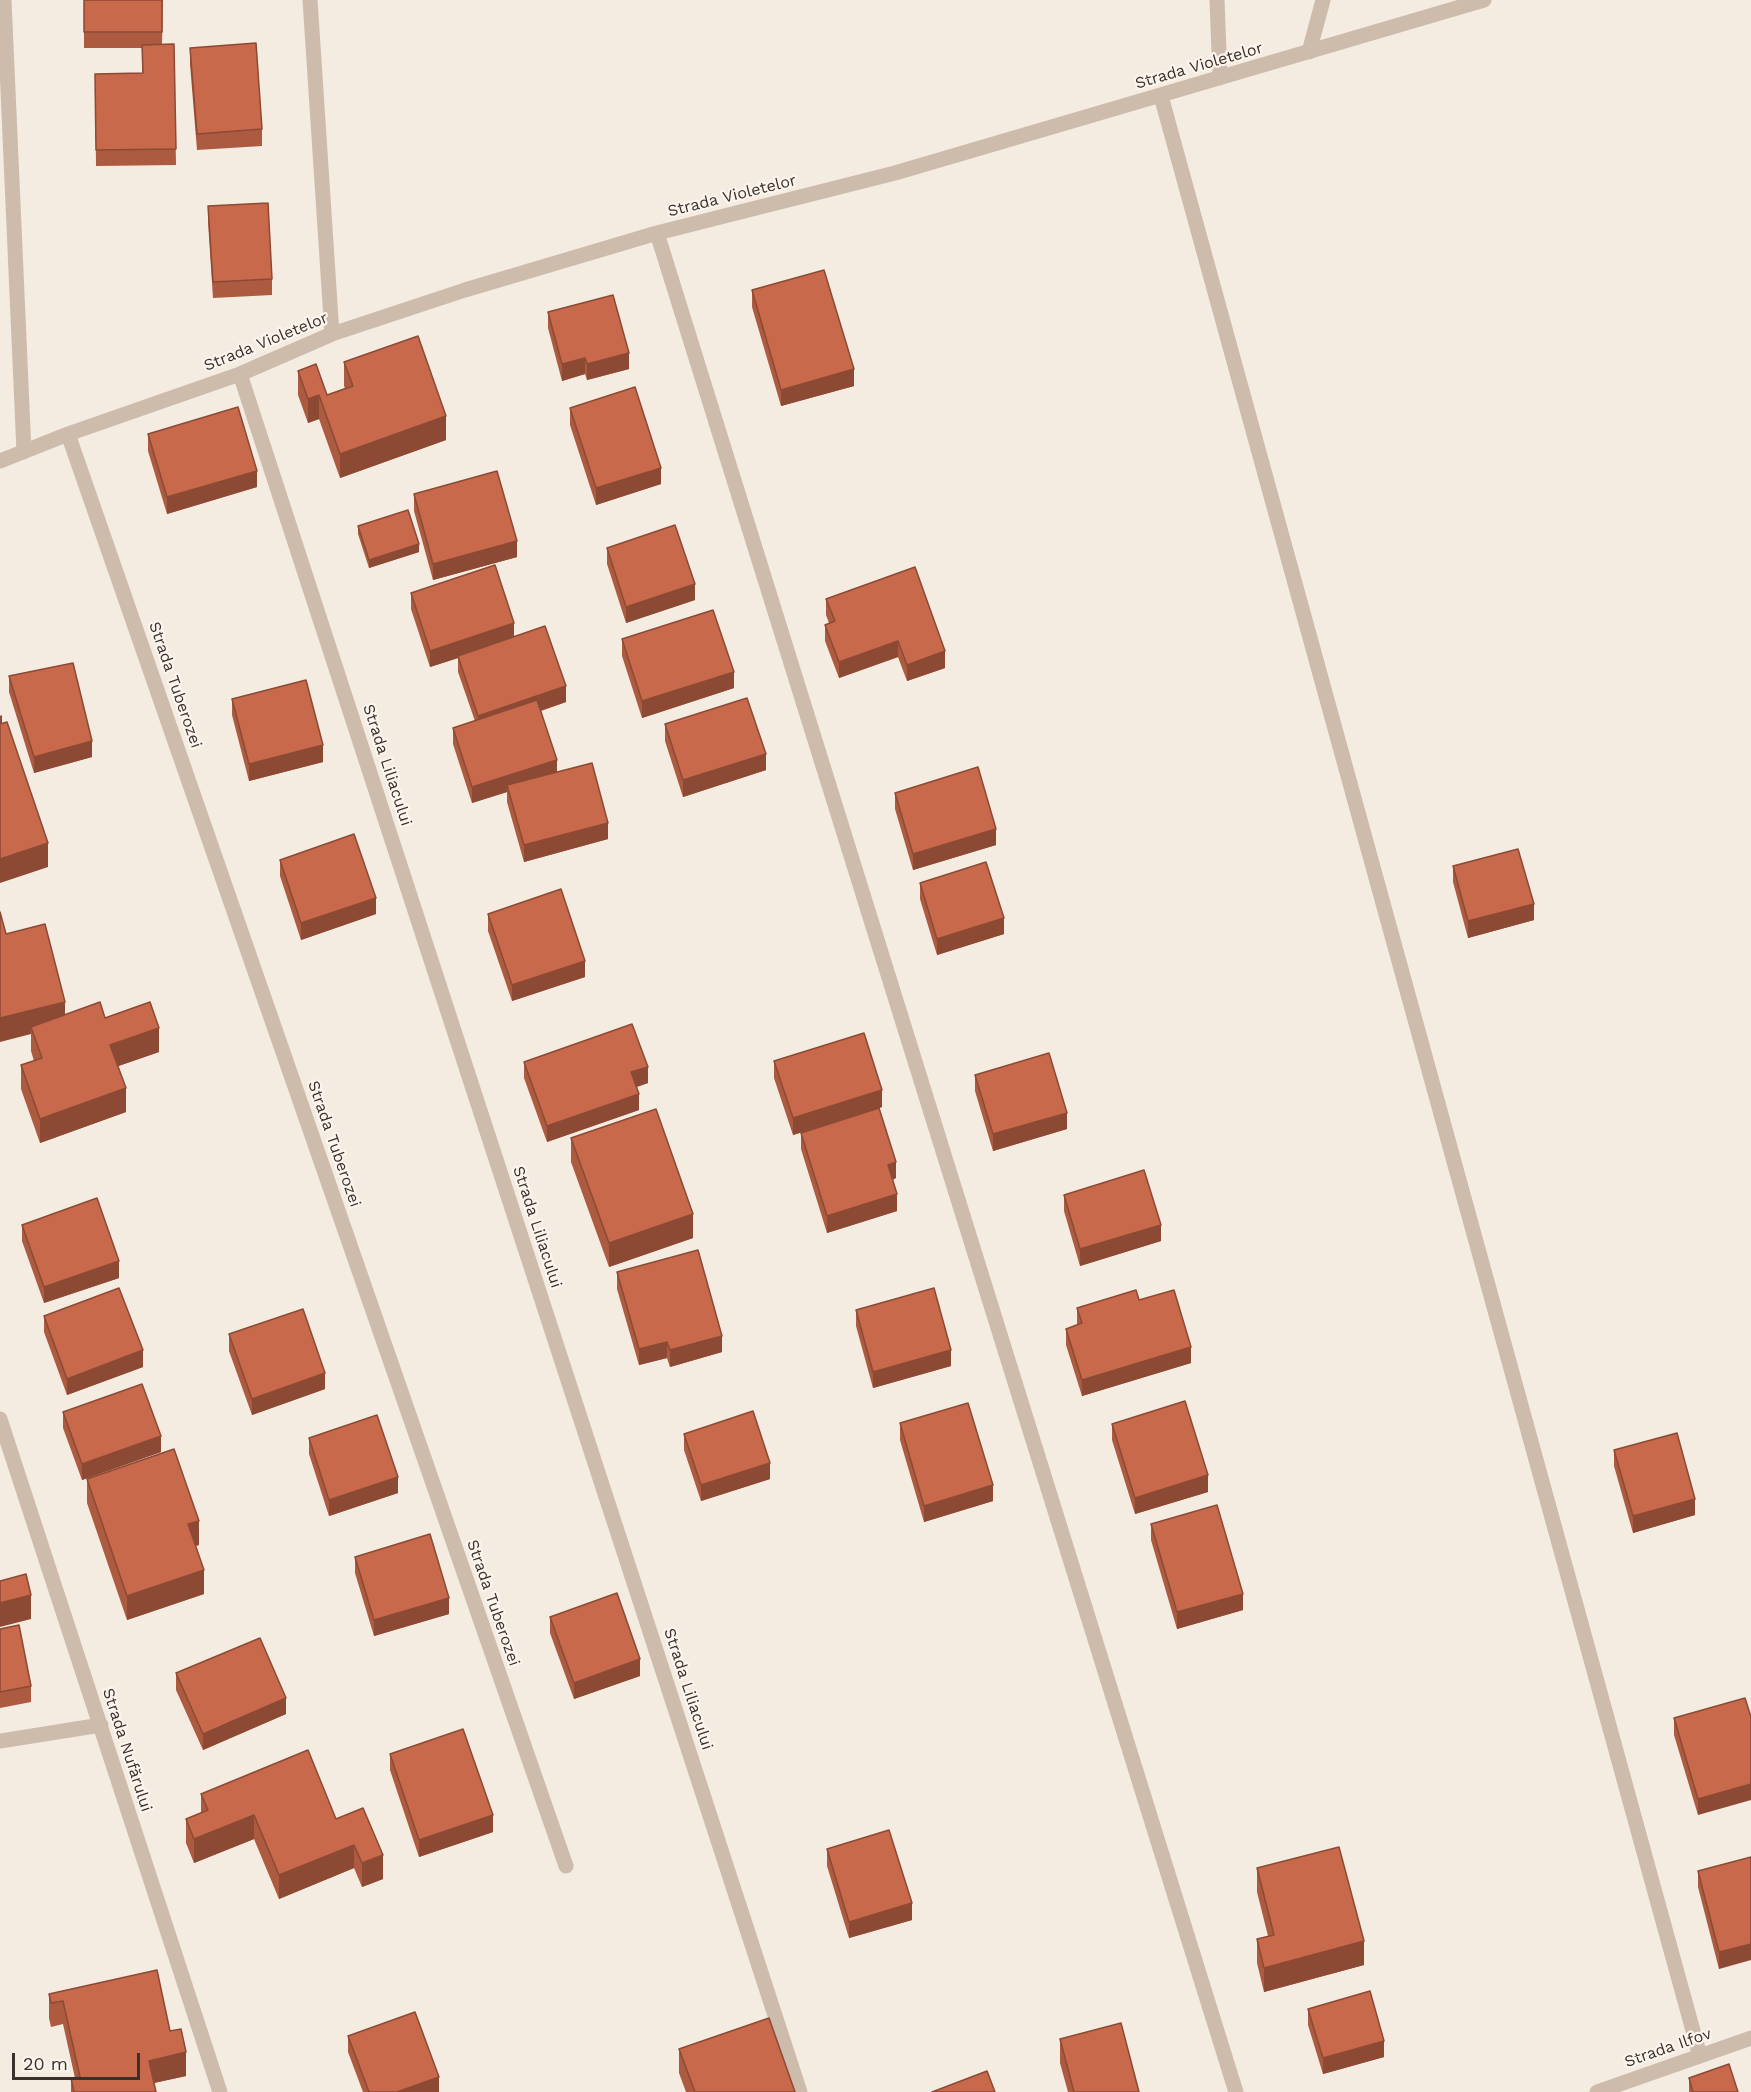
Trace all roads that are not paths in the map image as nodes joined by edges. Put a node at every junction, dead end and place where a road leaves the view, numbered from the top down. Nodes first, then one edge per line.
1 (4, 0) edge
2 (310, 0) edge
3 (1217, 0) edge
4 (1323, 0) edge
5 (1484, 0) edge
6 (1309, 52) junction
7 (1220, 78) junction
8 (1161, 96) junction
9 (657, 233) junction
10 (332, 334) junction
11 (240, 374) junction
12 (68, 434) junction
13 (24, 452) junction
14 (0, 461) edge
15 (0, 1419) edge
16 (100, 1725) junction
17 (0, 1741) edge
18 (566, 1866) dead end
19 (1751, 2038) edge
20 (1700, 2056) junction
21 (220, 2092) edge
22 (800, 2092) edge
23 (1236, 2092) edge
24 (1597, 2092) edge

1 - 13 street
2 - 10 street
3 - 7 street
4 - 6 street
5 - 6 street, Strada Violetelor
6 - 7 street, Strada Violetelor
7 - 8 street, Strada Violetelor
8 - 9 street, Strada Violetelor
8 - 20 street
9 - 10 street, Strada Violetelor
9 - 23 street
10 - 11 street, Strada Violetelor
11 - 12 street, Strada Violetelor
11 - 22 street, Strada Liliacului
12 - 13 street, Strada Violetelor
12 - 18 street, Strada Tuberozei
13 - 14 street, Strada Violetelor
15 - 16 street, Strada Nufărului
16 - 17 street
16 - 21 street, Strada Nufărului
19 - 20 street, Strada Ilfov
20 - 24 street, Strada Ilfov

